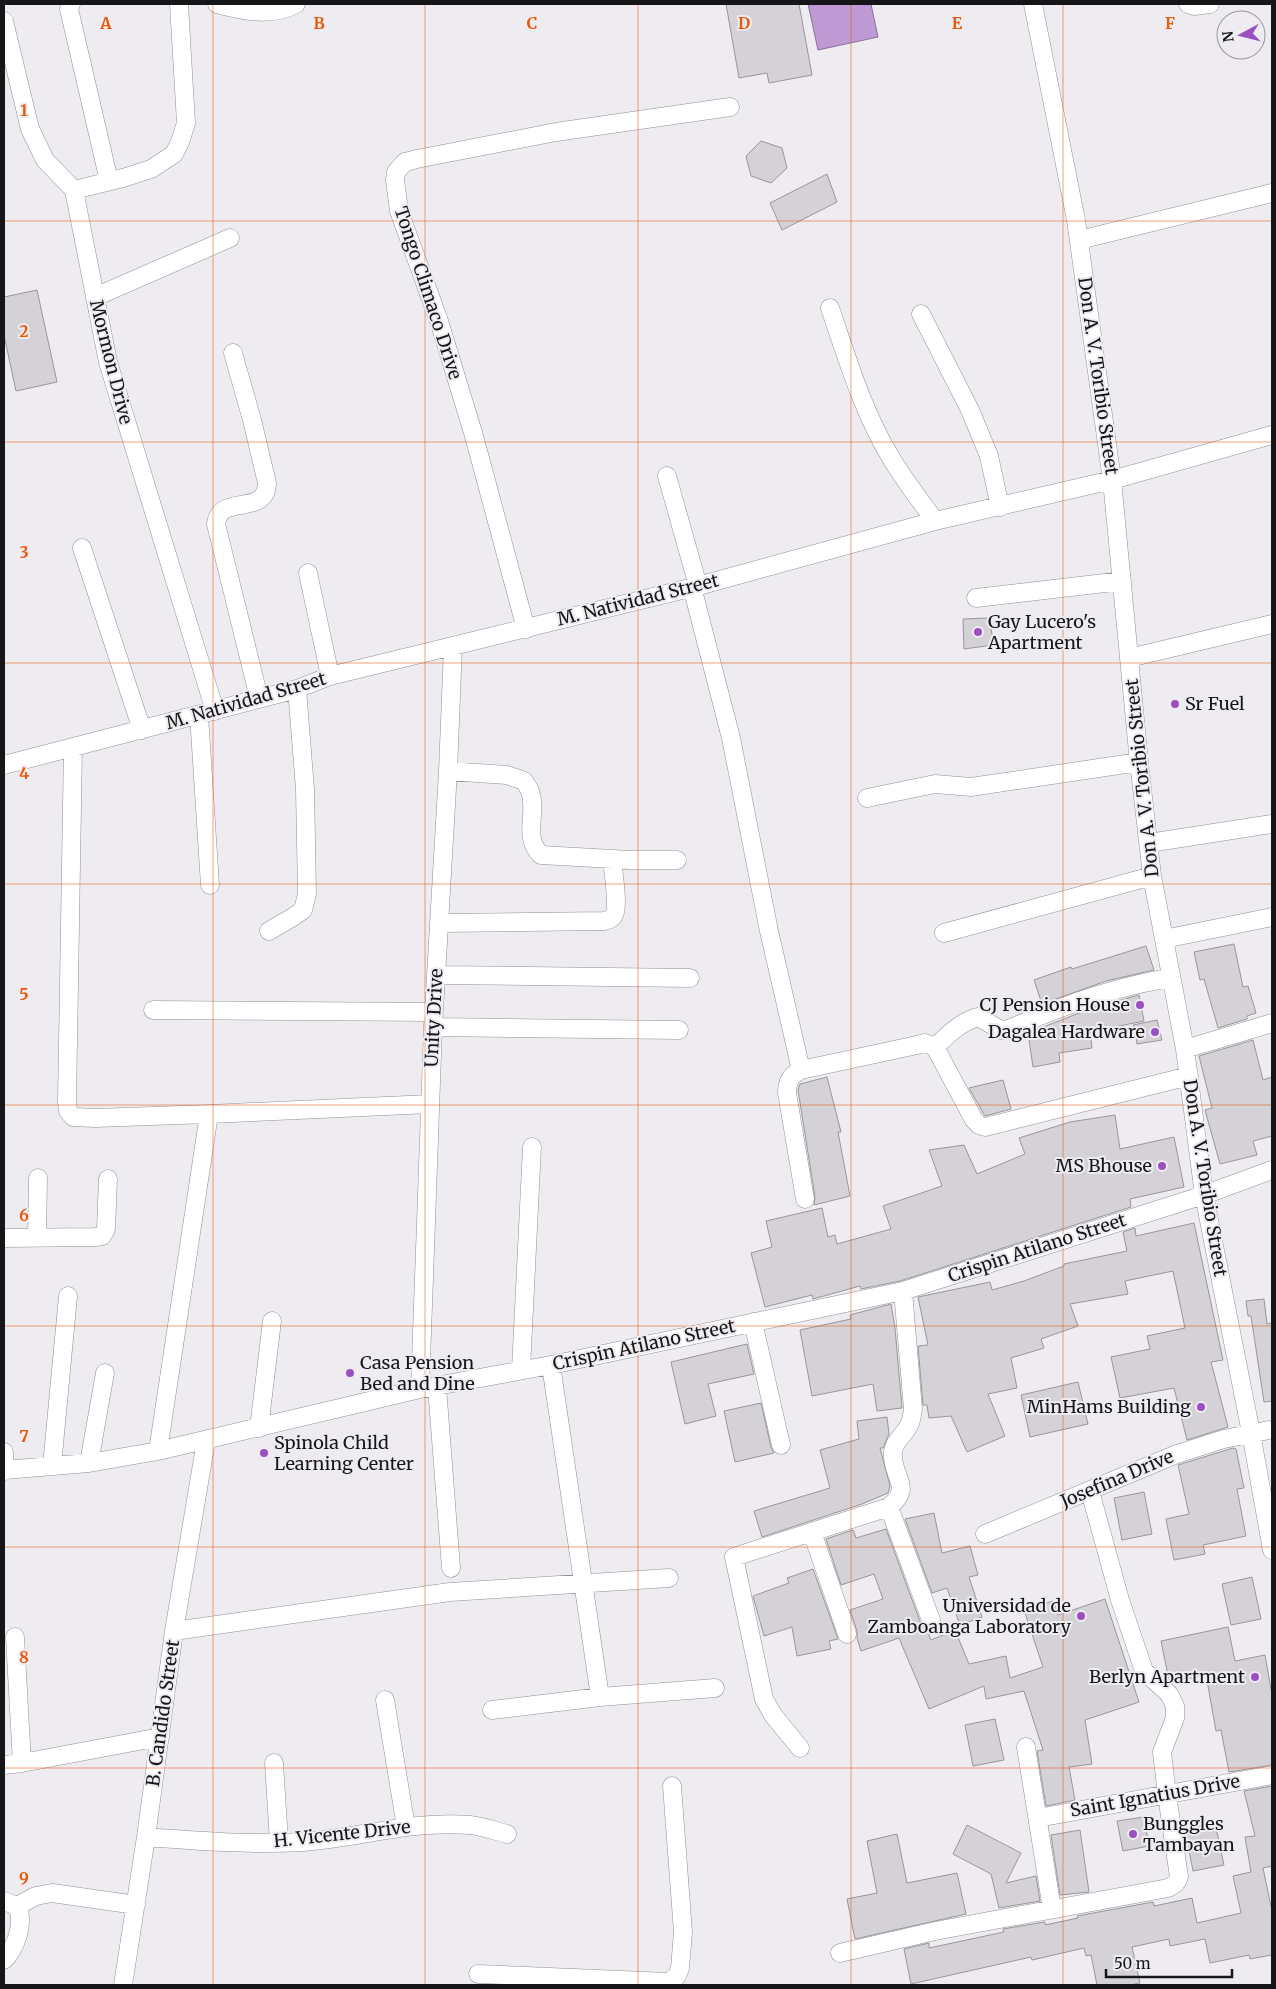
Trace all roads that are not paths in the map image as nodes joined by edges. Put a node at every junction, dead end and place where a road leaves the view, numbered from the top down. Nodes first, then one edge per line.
1 (71, 4) edge
2 (179, 4) edge
3 (217, 4) edge
4 (296, 4) edge
5 (1033, 4) edge
6 (1188, 4) edge
7 (1210, 4) edge
8 (4, 21) edge
9 (10, 70) edge
10 (730, 107) dead end
11 (109, 181) junction
12 (74, 190) junction
13 (1272, 193) edge
14 (230, 238) dead end
15 (1078, 240) junction
16 (95, 297) junction
17 (830, 308) dead end
18 (921, 314) dead end
19 (233, 354) dead end
20 (1272, 435) edge
21 (667, 476) dead end
22 (1112, 480) junction
23 (1000, 507) junction
24 (935, 521) junction
25 (82, 548) dead end
26 (308, 573) dead end
27 (1122, 581) junction
28 (695, 586) junction
29 (976, 598) dead end
30 (1272, 624) edge
31 (526, 629) junction
32 (453, 647) junction
33 (1129, 658) junction
34 (330, 676) junction
35 (297, 689) junction
36 (260, 698) junction
37 (207, 713) junction
38 (142, 730) junction
39 (73, 747) junction
40 (1139, 762) junction
41 (4, 765) edge
42 (448, 770) junction
43 (867, 798) dead end
44 (1272, 824) edge
45 (1149, 843) junction
46 (612, 859) junction
47 (677, 860) dead end
48 (1152, 876) junction
49 (210, 885) dead end
50 (1272, 917) edge
51 (440, 923) junction
52 (269, 931) dead end
53 (944, 933) dead end
54 (1164, 939) junction
55 (436, 975) junction
56 (690, 978) dead end
57 (1171, 978) junction
58 (153, 1010) dead end
59 (434, 1019) junction
60 (1272, 1023) edge
61 (679, 1030) dead end
62 (935, 1047) junction
63 (1185, 1048) junction
64 (801, 1070) junction
65 (1189, 1076) junction
66 (430, 1104) junction
67 (209, 1114) junction
68 (532, 1147) dead end
69 (1272, 1170) edge
70 (38, 1178) dead end
71 (108, 1179) dead end
72 (1204, 1195) junction
73 (805, 1199) dead end
74 (4, 1238) edge
75 (37, 1238) junction
76 (903, 1291) junction
77 (68, 1296) dead end
78 (272, 1321) dead end
79 (753, 1322) junction
80 (551, 1365) junction
81 (521, 1369) junction
82 (106, 1373) dead end
83 (437, 1386) junction
84 (420, 1390) junction
85 (259, 1428) junction
86 (1269, 1430) dead end
87 (1251, 1433) junction
88 (206, 1441) junction
89 (782, 1445) dead end
90 (158, 1451) junction
91 (4, 1452) edge
92 (89, 1463) junction
93 (52, 1466) junction
94 (4, 1470) edge
95 (1090, 1491) junction
96 (889, 1507) junction
97 (812, 1532) junction
98 (985, 1534) dead end
99 (1272, 1550) edge
100 (451, 1568) dead end
101 (669, 1578) dead end
102 (584, 1583) junction
103 (932, 1620) dead end
104 (174, 1631) junction
105 (847, 1634) dead end
106 (15, 1637) dead end
107 (715, 1688) dead end
108 (600, 1697) junction
109 (385, 1700) dead end
110 (492, 1710) dead end
111 (160, 1737) junction
112 (1026, 1747) dead end
113 (800, 1748) dead end
114 (274, 1762) dead end
115 (22, 1763) junction
116 (4, 1765) edge
117 (1272, 1775) edge
118 (672, 1786) dead end
119 (1167, 1795) junction
120 (1038, 1818) junction
121 (406, 1826) junction
122 (507, 1834) dead end
123 (146, 1837) junction
124 (279, 1842) junction
125 (10, 1904) edge
126 (136, 1905) junction
127 (1052, 1909) junction
128 (840, 1953) dead end
129 (4, 1960) edge
130 (478, 1974) dead end
131 (669, 1983) edge
132 (123, 1985) edge

1 - 11 street
2 - 11 street
3 - 4 street
5 - 15 street, Don A. V. Toribio Street
6 - 7 street
8 - 9 street
9 - 12 street
10 - 31 street, Tongo Climaco Drive
11 - 12 street
12 - 16 street, Mormon Drive
13 - 15 street
14 - 16 street
15 - 22 street, Don A. V. Toribio Street
16 - 37 street, Mormon Drive
17 - 24 street
18 - 23 street
19 - 36 street
20 - 22 street, M. Natividad Street
21 - 28 street
22 - 23 street, M. Natividad Street
22 - 27 street, Don A. V. Toribio Street
23 - 24 street, M. Natividad Street
24 - 28 street, M. Natividad Street
25 - 38 street
26 - 34 street
27 - 29 street
27 - 33 street, Don A. V. Toribio Street
28 - 31 street, M. Natividad Street
28 - 64 street
30 - 33 street
31 - 32 street, M. Natividad Street
32 - 34 street, M. Natividad Street
32 - 42 street, Unity Drive
33 - 40 street, Don A. V. Toribio Street
34 - 35 street, M. Natividad Street
35 - 36 street, M. Natividad Street
35 - 52 street
36 - 37 street, M. Natividad Street
37 - 38 street, M. Natividad Street
37 - 49 street, Mormon Drive
38 - 39 street, M. Natividad Street
39 - 41 street, M. Natividad Street
39 - 67 street
40 - 43 street
40 - 45 street, Don A. V. Toribio Street
42 - 46 street
42 - 51 street, Unity Drive
44 - 45 street
45 - 48 street, Don A. V. Toribio Street
46 - 47 street
46 - 51 street
48 - 53 street
48 - 54 street, Don A. V. Toribio Street
50 - 54 street
51 - 55 street, Unity Drive
54 - 57 street, Don A. V. Toribio Street
55 - 56 street
55 - 59 street, Unity Drive
57 - 62 street
57 - 63 street, Don A. V. Toribio Street
58 - 59 street
59 - 61 street
59 - 66 street, Unity Drive
60 - 63 street
62 - 64 street
62 - 65 street
63 - 65 street, Don A. V. Toribio Street
64 - 73 street
65 - 72 street, Don A. V. Toribio Street
66 - 67 street
66 - 84 street, Unity Drive
67 - 90 street
68 - 81 street
69 - 72 street, Crispin Atilano Street
70 - 75 street
71 - 75 street
72 - 76 street, Crispin Atilano Street
72 - 87 street, Don A. V. Toribio Street
74 - 75 street
76 - 79 street, Crispin Atilano Street
76 - 96 street
77 - 93 street
78 - 85 street
79 - 80 street, Crispin Atilano Street
79 - 89 street
80 - 81 street, Crispin Atilano Street
80 - 102 street
81 - 83 street, Crispin Atilano Street
82 - 92 street
83 - 84 street, Crispin Atilano Street
83 - 100 street
84 - 85 street, Crispin Atilano Street
85 - 88 street, Crispin Atilano Street
86 - 87 street, Josefina Drive
87 - 95 street, Josefina Drive
87 - 99 street, Don A. V. Toribio Street
88 - 90 street, Crispin Atilano Street
88 - 104 street, B. Candido Street
90 - 92 street, Crispin Atilano Street
91 - 94 street
92 - 93 street, Crispin Atilano Street
93 - 94 street, Crispin Atilano Street
95 - 98 street, Josefina Drive
95 - 119 street
96 - 97 street
96 - 103 street
97 - 105 street
97 - 113 street
101 - 102 street
102 - 104 street
102 - 108 street
104 - 111 street, B. Candido Street
106 - 115 street
107 - 108 street
108 - 110 street
109 - 121 street
111 - 115 street
111 - 123 street, B. Candido Street
112 - 120 street
114 - 124 street
115 - 116 street
117 - 119 street, Saint Ignatius Drive
118 - 131 street
119 - 120 street, Saint Ignatius Drive
119 - 127 street
120 - 127 street
121 - 122 street, H. Vicente Drive
121 - 124 street, H. Vicente Drive
123 - 124 street, H. Vicente Drive
123 - 126 street, B. Candido Street
125 - 126 street
125 - 129 street
126 - 132 street, B. Candido Street
127 - 128 street
130 - 131 street

